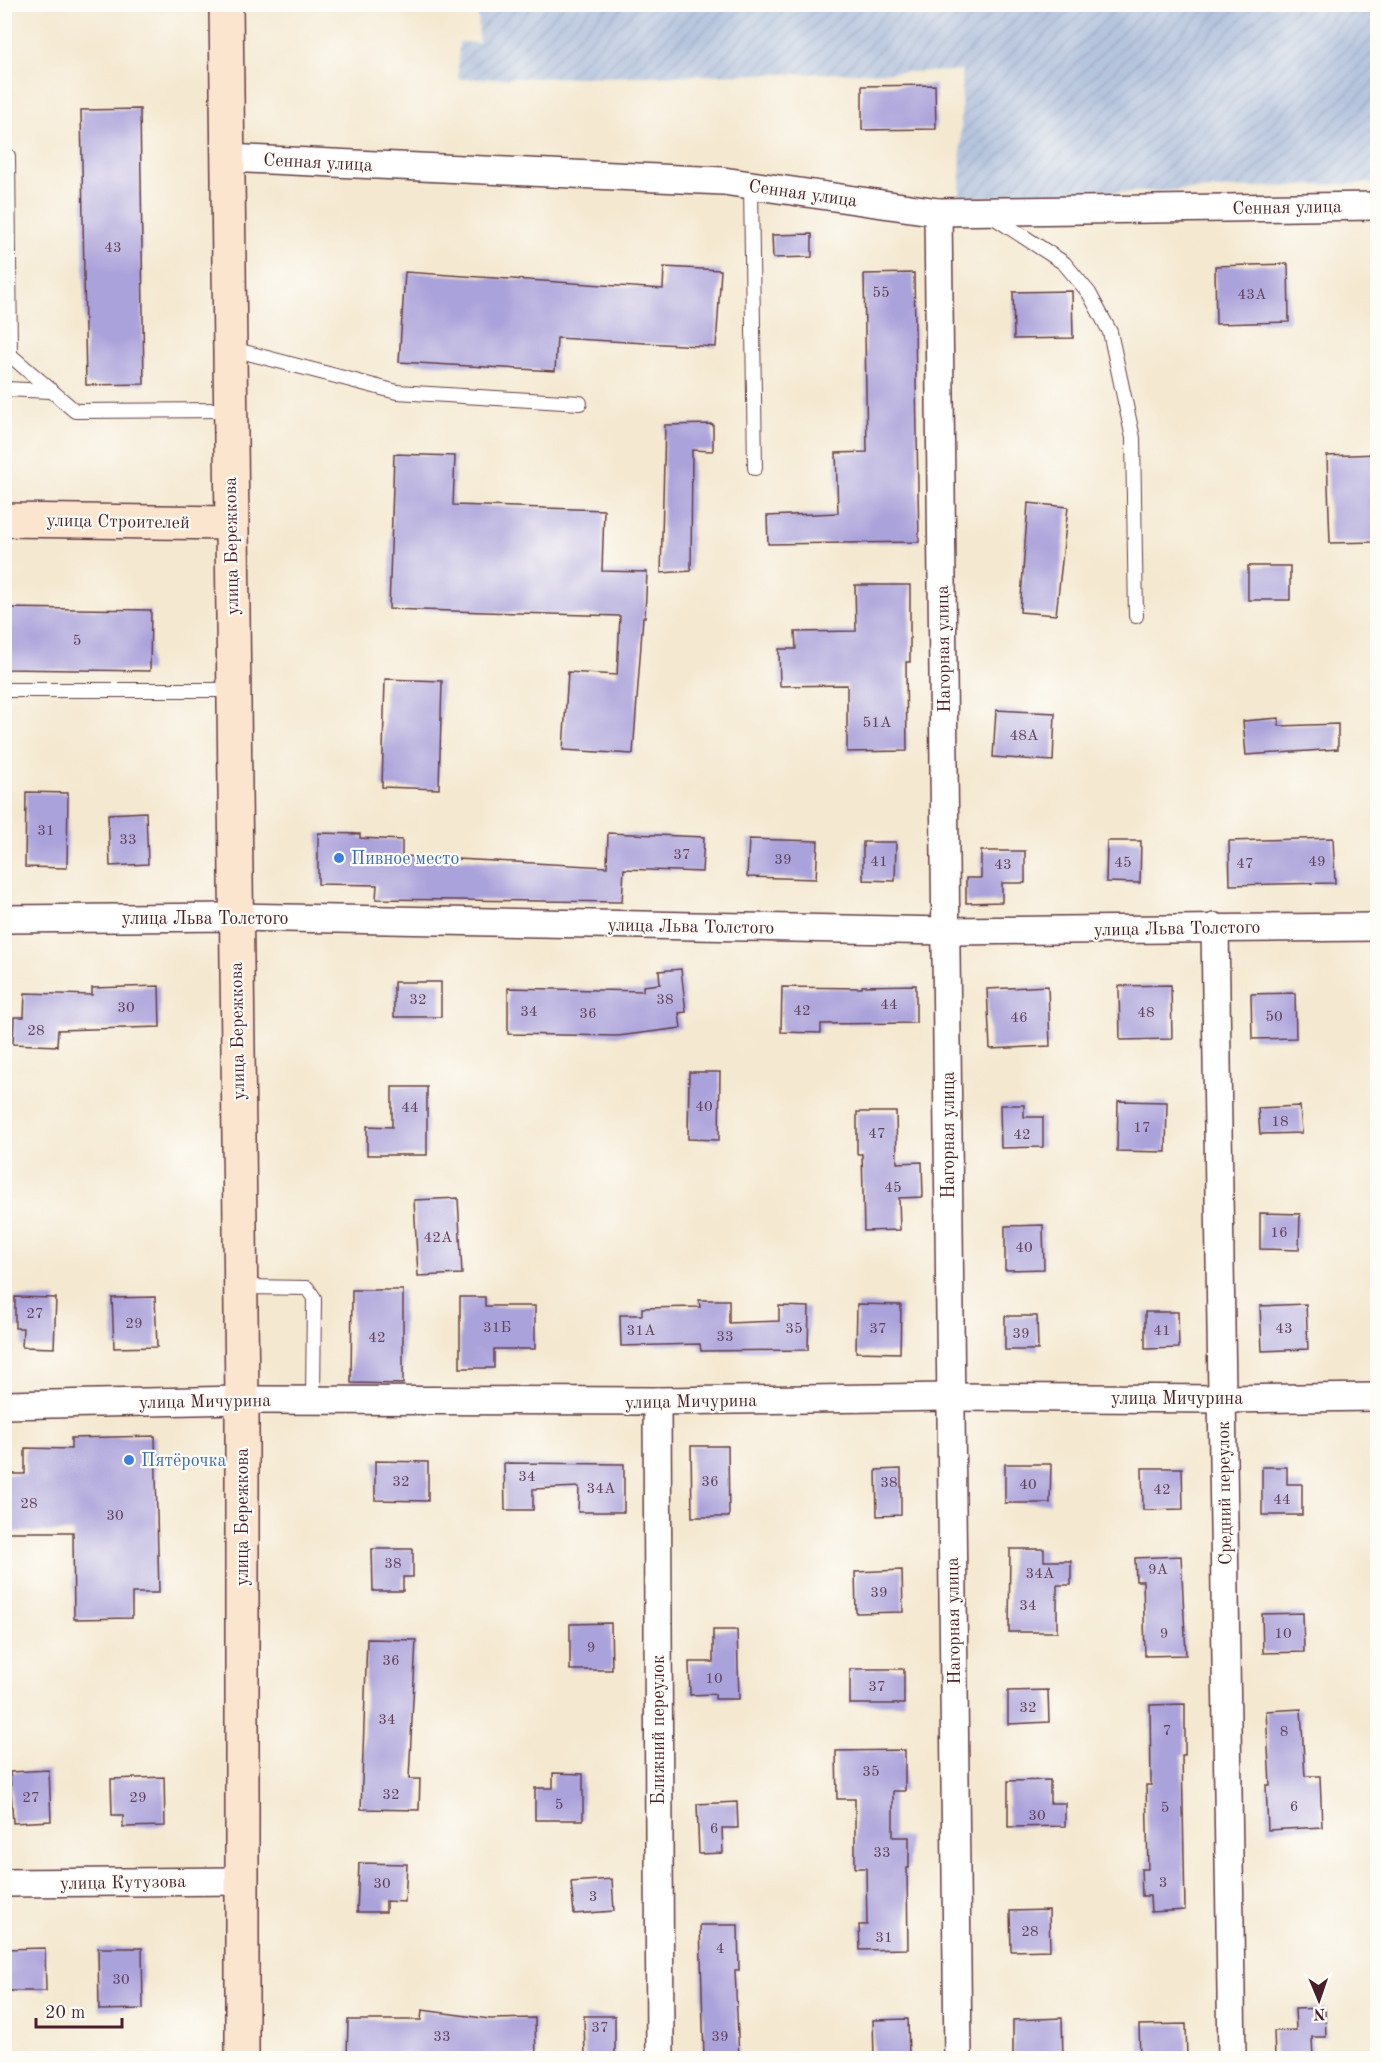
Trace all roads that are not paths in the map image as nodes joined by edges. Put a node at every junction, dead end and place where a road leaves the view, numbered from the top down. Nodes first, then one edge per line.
1 (226, 4) edge
2 (8, 156) dead end
3 (227, 158) junction
4 (751, 185) junction
5 (1377, 206) edge
6 (985, 211) junction
7 (938, 212) junction
8 (7, 230) edge
9 (229, 348) junction
10 (7, 355) edge
11 (4, 390) edge
12 (51, 391) junction
13 (580, 403) dead end
14 (230, 410) junction
15 (755, 468) dead end
16 (4, 520) edge
17 (231, 523) junction
18 (1136, 616) dead end
19 (4, 690) edge
20 (233, 690) junction
21 (236, 918) junction
22 (4, 919) edge
23 (1215, 927) junction
24 (1377, 927) edge
25 (946, 931) junction
26 (241, 1287) junction
27 (950, 1397) junction
28 (1377, 1397) edge
29 (1223, 1399) junction
30 (242, 1400) junction
31 (313, 1401) junction
32 (657, 1401) junction
33 (4, 1405) edge
34 (242, 1881) junction
35 (4, 1883) edge
36 (242, 2058) edge
37 (660, 2058) edge
38 (958, 2058) edge
39 (1232, 2058) edge

1 - 3 street, улица Бережкова
2 - 8 lane
3 - 4 street, Сенная улица
3 - 9 street, улица Бережкова
4 - 7 street, Сенная улица
4 - 15 lane
5 - 6 street, Сенная улица
6 - 7 street, Сенная улица
6 - 18 lane
7 - 25 street, Нагорная улица
8 - 10 lane
9 - 13 lane
9 - 14 street, улица Бережкова
10 - 12 lane
11 - 12 lane
12 - 14 lane
14 - 17 street, улица Бережкова
16 - 17 street, улица Строителей
17 - 20 street, улица Бережкова
19 - 20 lane
20 - 21 street, улица Бережкова
21 - 22 street, улица Льва Толстого
21 - 25 street, улица Льва Толстого
21 - 26 street, улица Бережкова
23 - 24 street, улица Льва Толстого
23 - 25 street, улица Льва Толстого
23 - 29 street, Средний переулок
25 - 27 street, Нагорная улица
26 - 30 street, улица Бережкова
26 - 31 lane
27 - 29 street, улица Мичурина
27 - 32 street, улица Мичурина
27 - 38 street, Нагорная улица
28 - 29 street, улица Мичурина
29 - 39 street, Средний переулок
30 - 31 street, улица Мичурина
30 - 33 street, улица Мичурина
30 - 34 street, улица Бережкова
31 - 32 street, улица Мичурина
32 - 37 street, Ближний переулок
34 - 35 street, улица Кутузова
34 - 36 street, улица Бережкова

